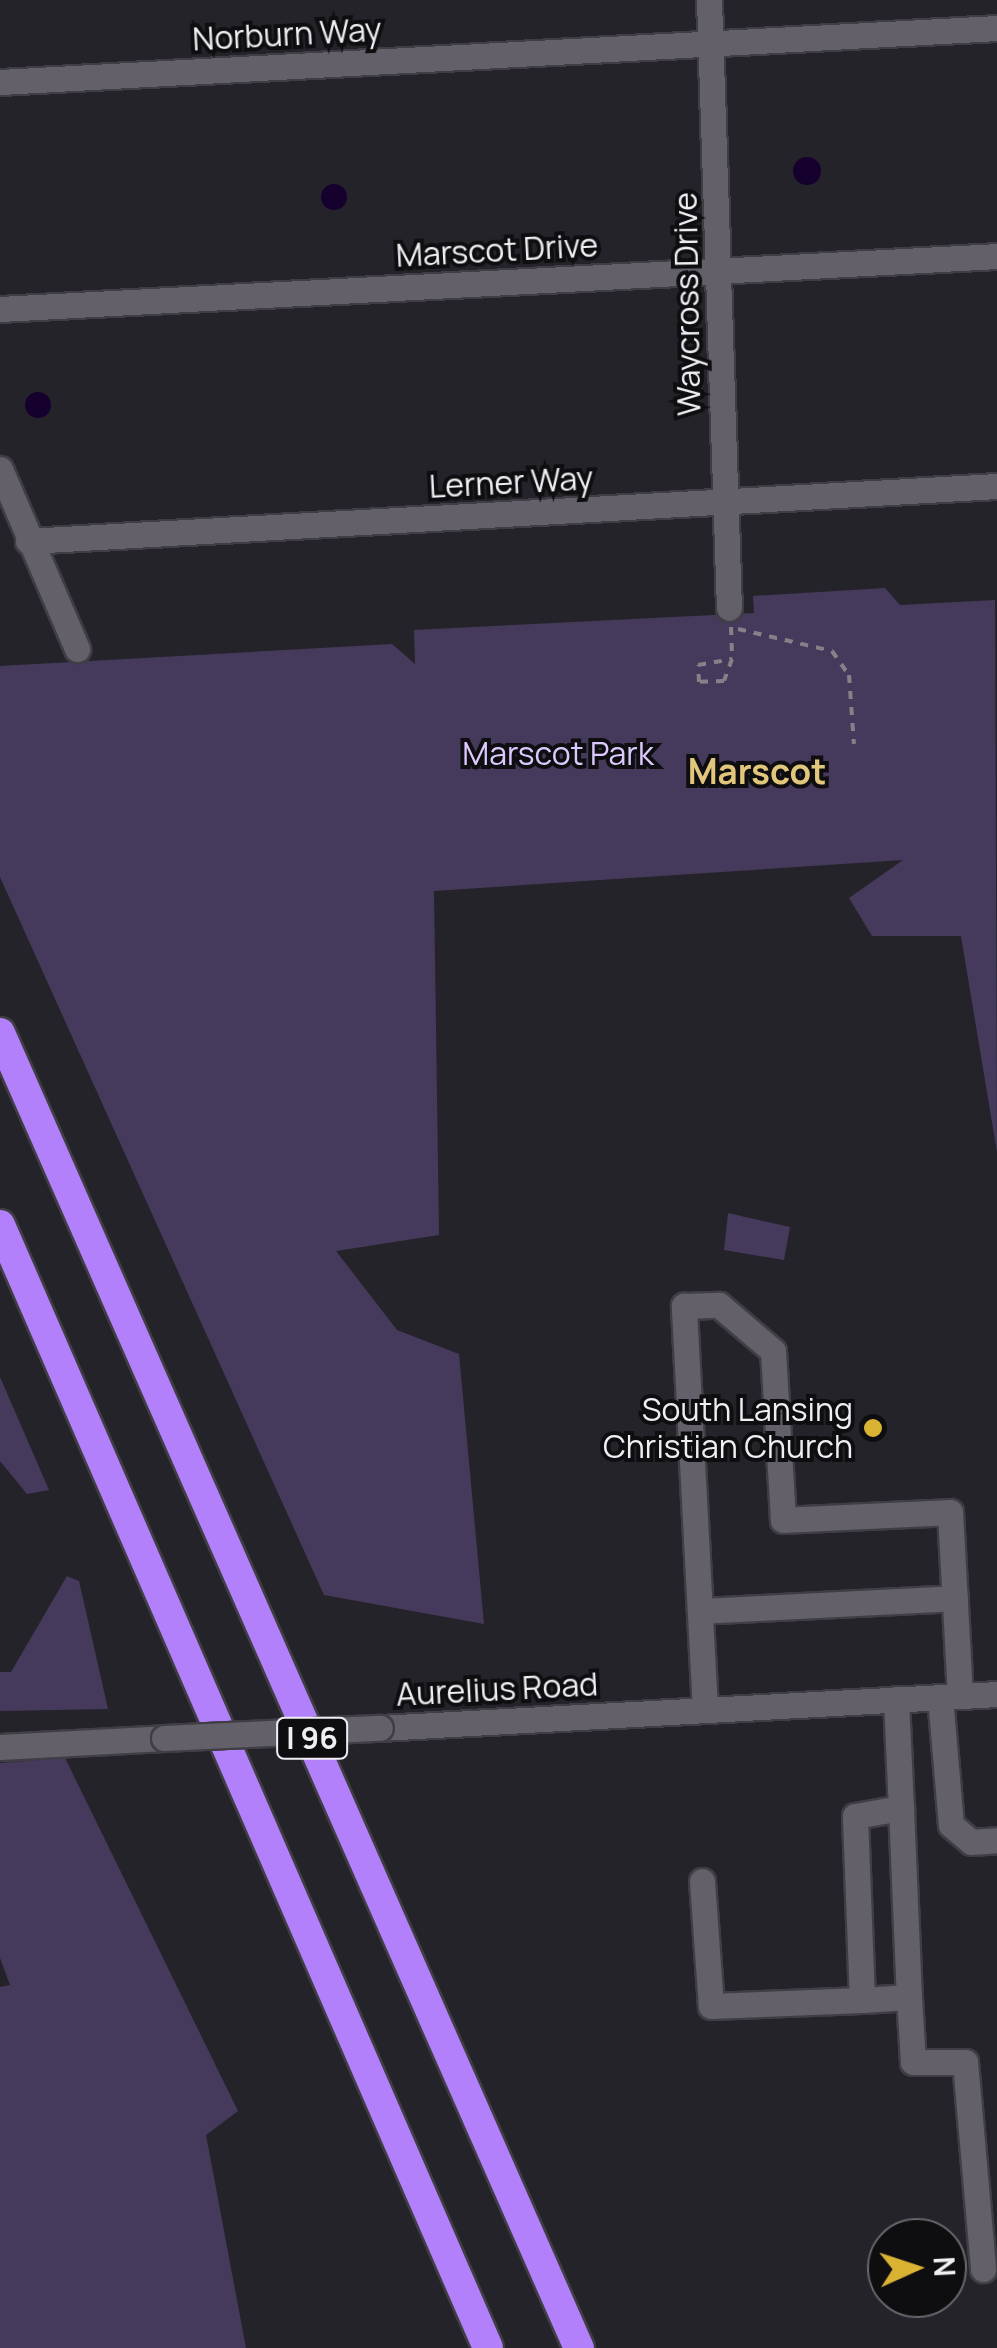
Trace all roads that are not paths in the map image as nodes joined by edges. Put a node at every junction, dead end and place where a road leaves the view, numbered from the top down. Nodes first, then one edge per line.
1 (709, 0) edge
2 (997, 28) edge
3 (712, 43) junction
4 (0, 82) edge
5 (997, 256) edge
6 (720, 270) junction
7 (0, 309) edge
8 (0, 469) edge
9 (997, 486) edge
10 (722, 502) junction
11 (28, 541) junction
12 (730, 617) road end
13 (77, 648) dead end
14 (0, 1033) edge
15 (0, 1225) edge
16 (955, 1598) junction
17 (700, 1611) junction
18 (997, 1694) edge
19 (950, 1696) junction
20 (896, 1699) junction
21 (705, 1710) junction
22 (0, 1747) edge
23 (901, 1808) junction
24 (997, 1840) edge
25 (702, 1881) dead end
26 (909, 1997) junction
27 (862, 2000) junction
28 (983, 2269) dead end
29 (488, 2348) edge
30 (579, 2348) edge

1 - 3 street, Waycross Drive
2 - 3 street, Norburn Way
3 - 4 street, Norburn Way
3 - 6 street, Waycross Drive
5 - 6 street, Marscot Drive
6 - 7 street, Marscot Drive
6 - 10 street, Waycross Drive
8 - 11 street
9 - 10 street, Lerner Way
10 - 11 street, Lerner Way
10 - 12 street, Waycross Drive
11 - 13 street
14 - 30 highway, I 96
15 - 29 highway, I 96
16 - 17 street
16 - 17 street
16 - 19 street
17 - 21 street
18 - 19 street, Aurelius Road
19 - 20 street, Aurelius Road
19 - 24 street
20 - 21 street, Aurelius Road
20 - 23 street
21 - 22 street, Aurelius Road, bridge
23 - 26 street
23 - 27 street
25 - 27 street
26 - 27 street
26 - 28 street

